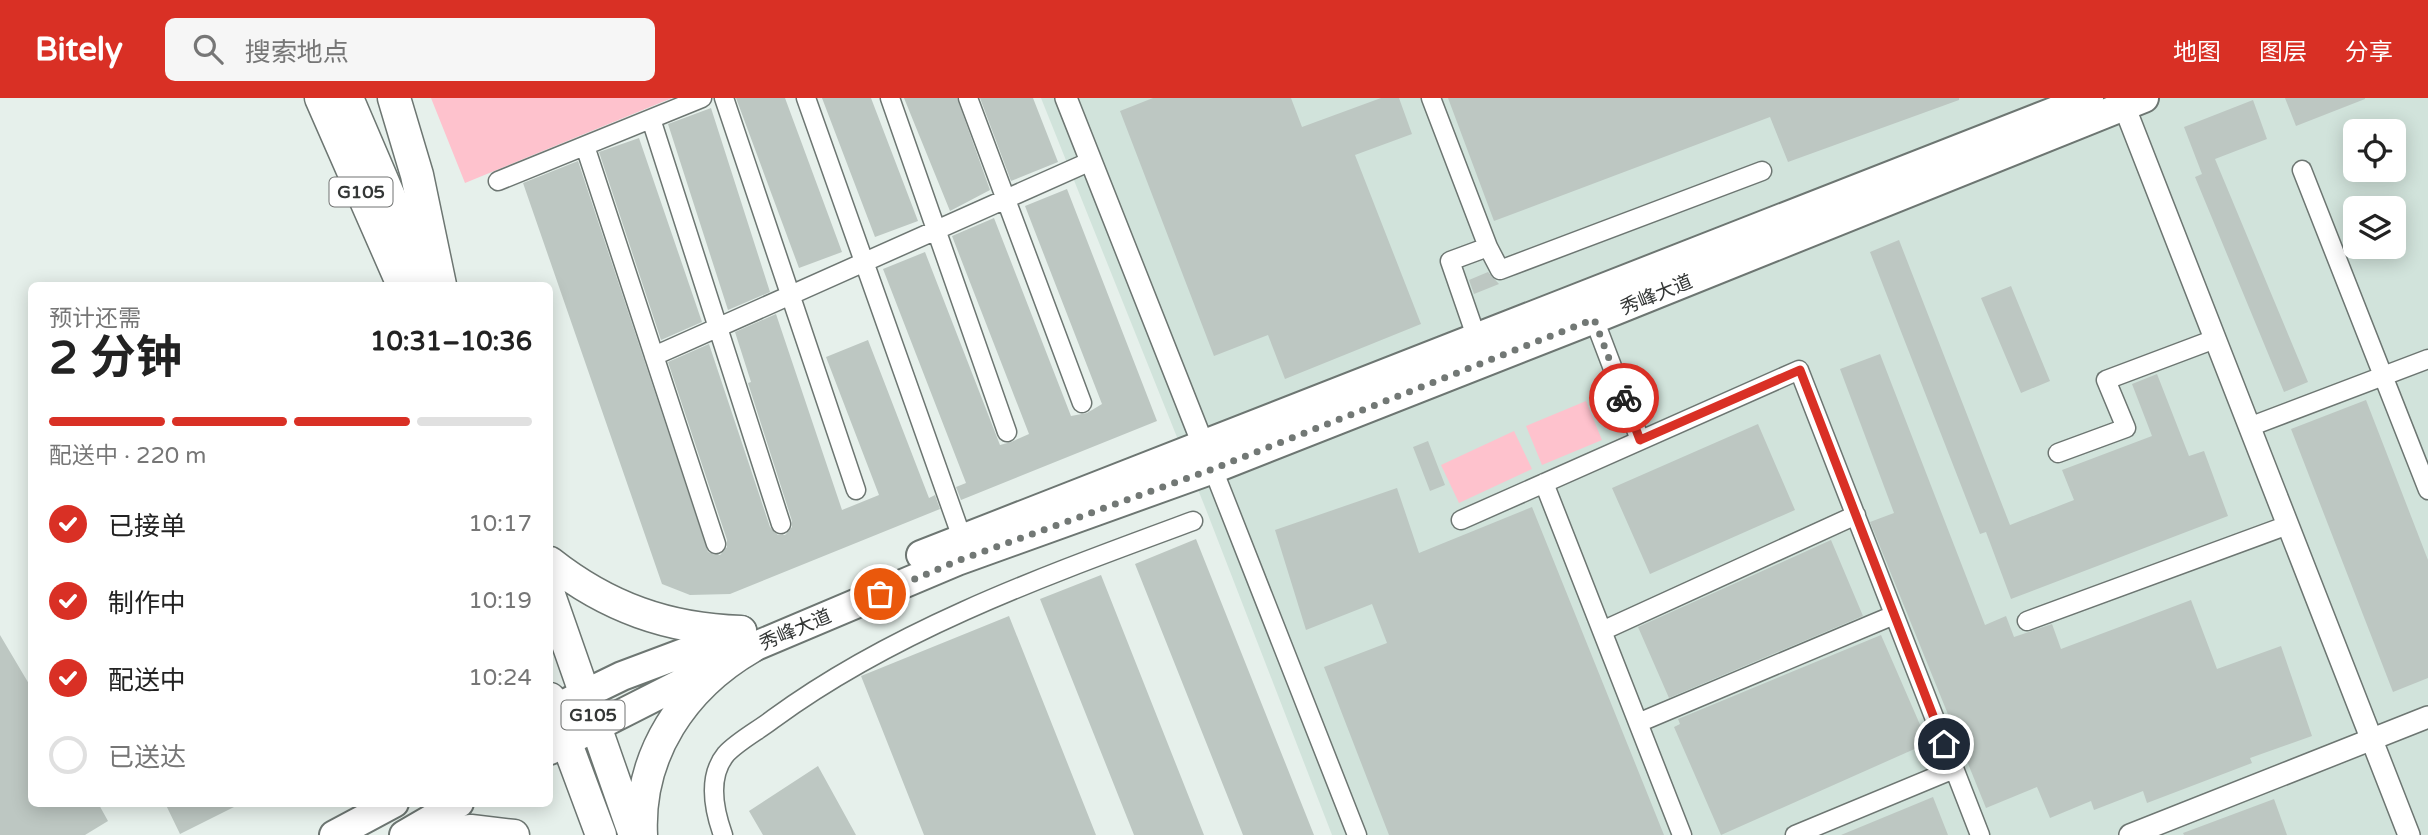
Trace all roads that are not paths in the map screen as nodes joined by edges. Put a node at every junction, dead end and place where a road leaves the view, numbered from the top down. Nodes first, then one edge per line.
1 (320, 98) edge
2 (348, 98) edge
3 (394, 98) edge
4 (702, 98) edge
5 (724, 98) edge
6 (806, 98) edge
7 (890, 98) edge
8 (968, 98) edge
9 (1431, 98) edge
10 (2089, 98) edge
11 (1072, 100) edge
12 (2130, 101) edge
13 (651, 119) junction
14 (585, 146) junction
15 (1091, 160) junction
16 (2302, 170) dead end
17 (1762, 171) dead end
18 (498, 181) dead end
19 (1006, 199) junction
20 (936, 230) junction
21 (1488, 247) junction
22 (864, 262) junction
23 (401, 282) edge
24 (427, 282) edge
25 (439, 282) edge
26 (790, 295) junction
27 (1594, 319) junction
28 (717, 328) junction
29 (1477, 339) junction
30 (2215, 339) junction
31 (654, 356) junction
32 (2428, 359) edge
33 (2383, 376) junction
34 (1082, 403) dead end
35 (2249, 427) junction
36 (1007, 432) dead end
37 (1640, 440) junction
38 (2058, 453) dead end
39 (1209, 457) junction
40 (1545, 483) junction
41 (856, 490) dead end
42 (2428, 490) edge
43 (1856, 515) junction
44 (1461, 520) dead end
45 (1193, 521) dead end
46 (781, 524) dead end
47 (2288, 525) junction
48 (962, 538) junction
49 (716, 544) dead end
50 (553, 564) edge
51 (553, 603) edge
52 (1894, 615) junction
53 (2027, 621) dead end
54 (1602, 631) junction
55 (746, 640) junction
56 (585, 694) junction
57 (553, 705) edge
58 (2428, 717) edge
59 (553, 719) edge
60 (1638, 723) junction
61 (597, 725) junction
62 (2372, 740) junction
63 (557, 746) edge
64 (1954, 769) junction
65 (386, 807) edge
66 (451, 807) edge
67 (334, 835) edge
68 (404, 835) edge
69 (422, 835) edge
70 (514, 835) edge
71 (601, 835) edge
72 (634, 835) edge
73 (642, 835) edge
74 (723, 835) edge
75 (1357, 835) edge
76 (1682, 835) edge
77 (1795, 835) edge
78 (1980, 835) edge
79 (2130, 835) edge
80 (2409, 835) edge

1 - 23 highway, G105
2 - 24 highway, G105
3 - 25 highway
4 - 13 street
5 - 26 street
6 - 22 street
7 - 20 street
8 - 19 street
9 - 21 street
10 - 29 main road, 秀峰大道
11 - 15 street
12 - 27 main road, 秀峰大道
12 - 30 street
13 - 14 street
13 - 28 street
14 - 18 street
14 - 31 street
15 - 19 street
15 - 39 street
16 - 33 street
17 - 21 street
19 - 20 street
19 - 34 street
20 - 22 street
20 - 36 street
21 - 29 street
22 - 26 street
22 - 48 street
26 - 28 street
26 - 41 street
27 - 37 street
27 - 39 main road, 秀峰大道
28 - 31 street
28 - 46 street
29 - 39 main road, 秀峰大道
30 - 35 street
30 - 38 street
31 - 49 street
32 - 33 street
33 - 35 street
33 - 42 street
35 - 47 street
37 - 40 street
37 - 43 street
39 - 48 main road, 秀峰大道
39 - 55 main road, 秀峰大道
39 - 75 street
40 - 44 street
40 - 54 street
43 - 52 street
43 - 54 street
45 - 74 street
47 - 53 street
47 - 62 street
48 - 55 main road, 秀峰大道
50 - 55 highway
51 - 56 highway, G105
52 - 60 street
52 - 64 street
54 - 60 street
55 - 56 main road, 秀峰大道
55 - 61 main road, 秀峰大道
55 - 73 highway
56 - 57 main road, 秀峰大道
56 - 61 highway, G105
58 - 62 street
59 - 63 highway, G105
60 - 76 street
61 - 63 main road, 秀峰大道
61 - 72 highway, G105
62 - 79 street
62 - 80 street
63 - 71 highway, G105
64 - 77 street
64 - 78 street
65 - 67 main road
66 - 68 main road
69 - 70 highway

